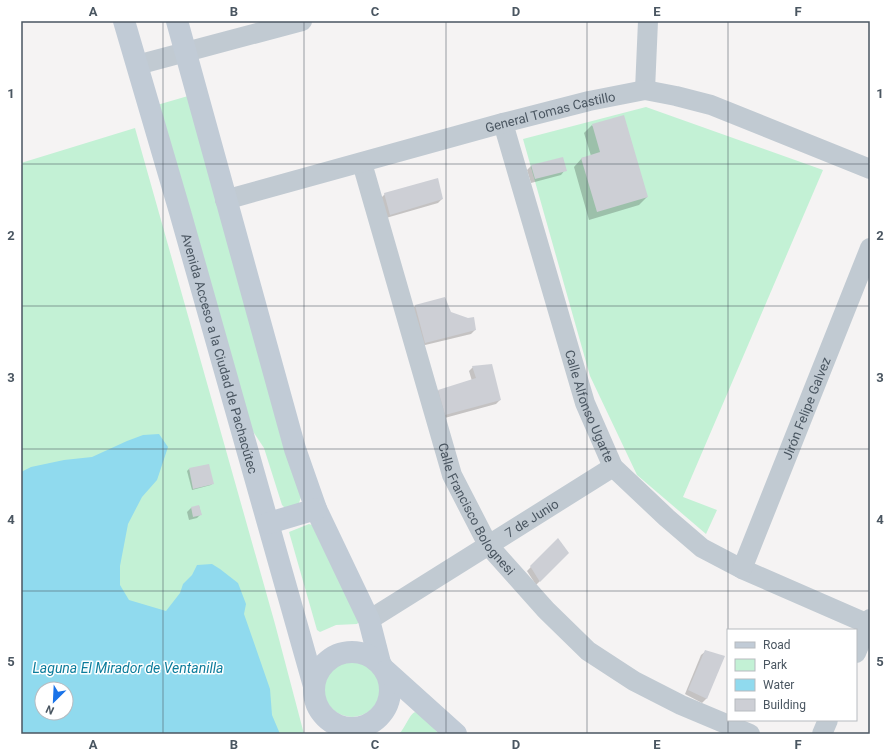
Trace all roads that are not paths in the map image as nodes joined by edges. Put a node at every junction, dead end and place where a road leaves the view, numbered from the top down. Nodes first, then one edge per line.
1 (124, 21) edge
2 (177, 21) edge
3 (302, 21) edge
4 (648, 21) edge
5 (186, 52) junction
6 (137, 66) junction
7 (645, 90) junction
8 (503, 123) junction
9 (362, 163) junction
10 (870, 169) edge
11 (225, 200) junction
12 (870, 248) edge
13 (613, 467) junction
14 (316, 508) junction
15 (269, 523) junction
16 (488, 545) junction
17 (742, 569) junction
18 (369, 620) junction
19 (869, 622) edge
20 (857, 651) edge
21 (383, 667) junction
22 (315, 694) junction
23 (828, 721) edge
24 (365, 730) edge
25 (326, 734) edge
26 (456, 734) edge
27 (750, 734) edge
28 (822, 734) edge

1 - 6 main road, Avenida Acceso a la Ciudad de Pachacútec
2 - 5 main road
3 - 5 street
4 - 7 street
5 - 6 street
5 - 11 main road
6 - 15 main road, Avenida Acceso a la Ciudad de Pachacútec
7 - 8 street, General Tomas Castillo
7 - 10 street, General Tomas Castillo
8 - 9 street, General Tomas Castillo
8 - 13 street, Calle Alfonso Ugarte
9 - 11 street, General Tomas Castillo
9 - 16 street, Calle Francisco Bolognesi
11 - 14 main road
12 - 17 street, Jirón Felipe Galvez
13 - 16 street, 7 de Junio
13 - 17 street, Calle Alfonso Ugarte
14 - 15 main road
14 - 18 main road
15 - 22 main road, Avenida Acceso a la Ciudad de Pachacútec
16 - 18 street, 7 de Junio
16 - 27 street, Calle Francisco Bolognesi
17 - 19 street, Calle Alfonso Ugarte
18 - 21 main road
19 - 20 street
21 - 22 main road
21 - 24 main road
21 - 26 main road
22 - 24 main road
22 - 25 main road, Avenida Acceso a la Ciudad de Pachacútec
23 - 28 street

